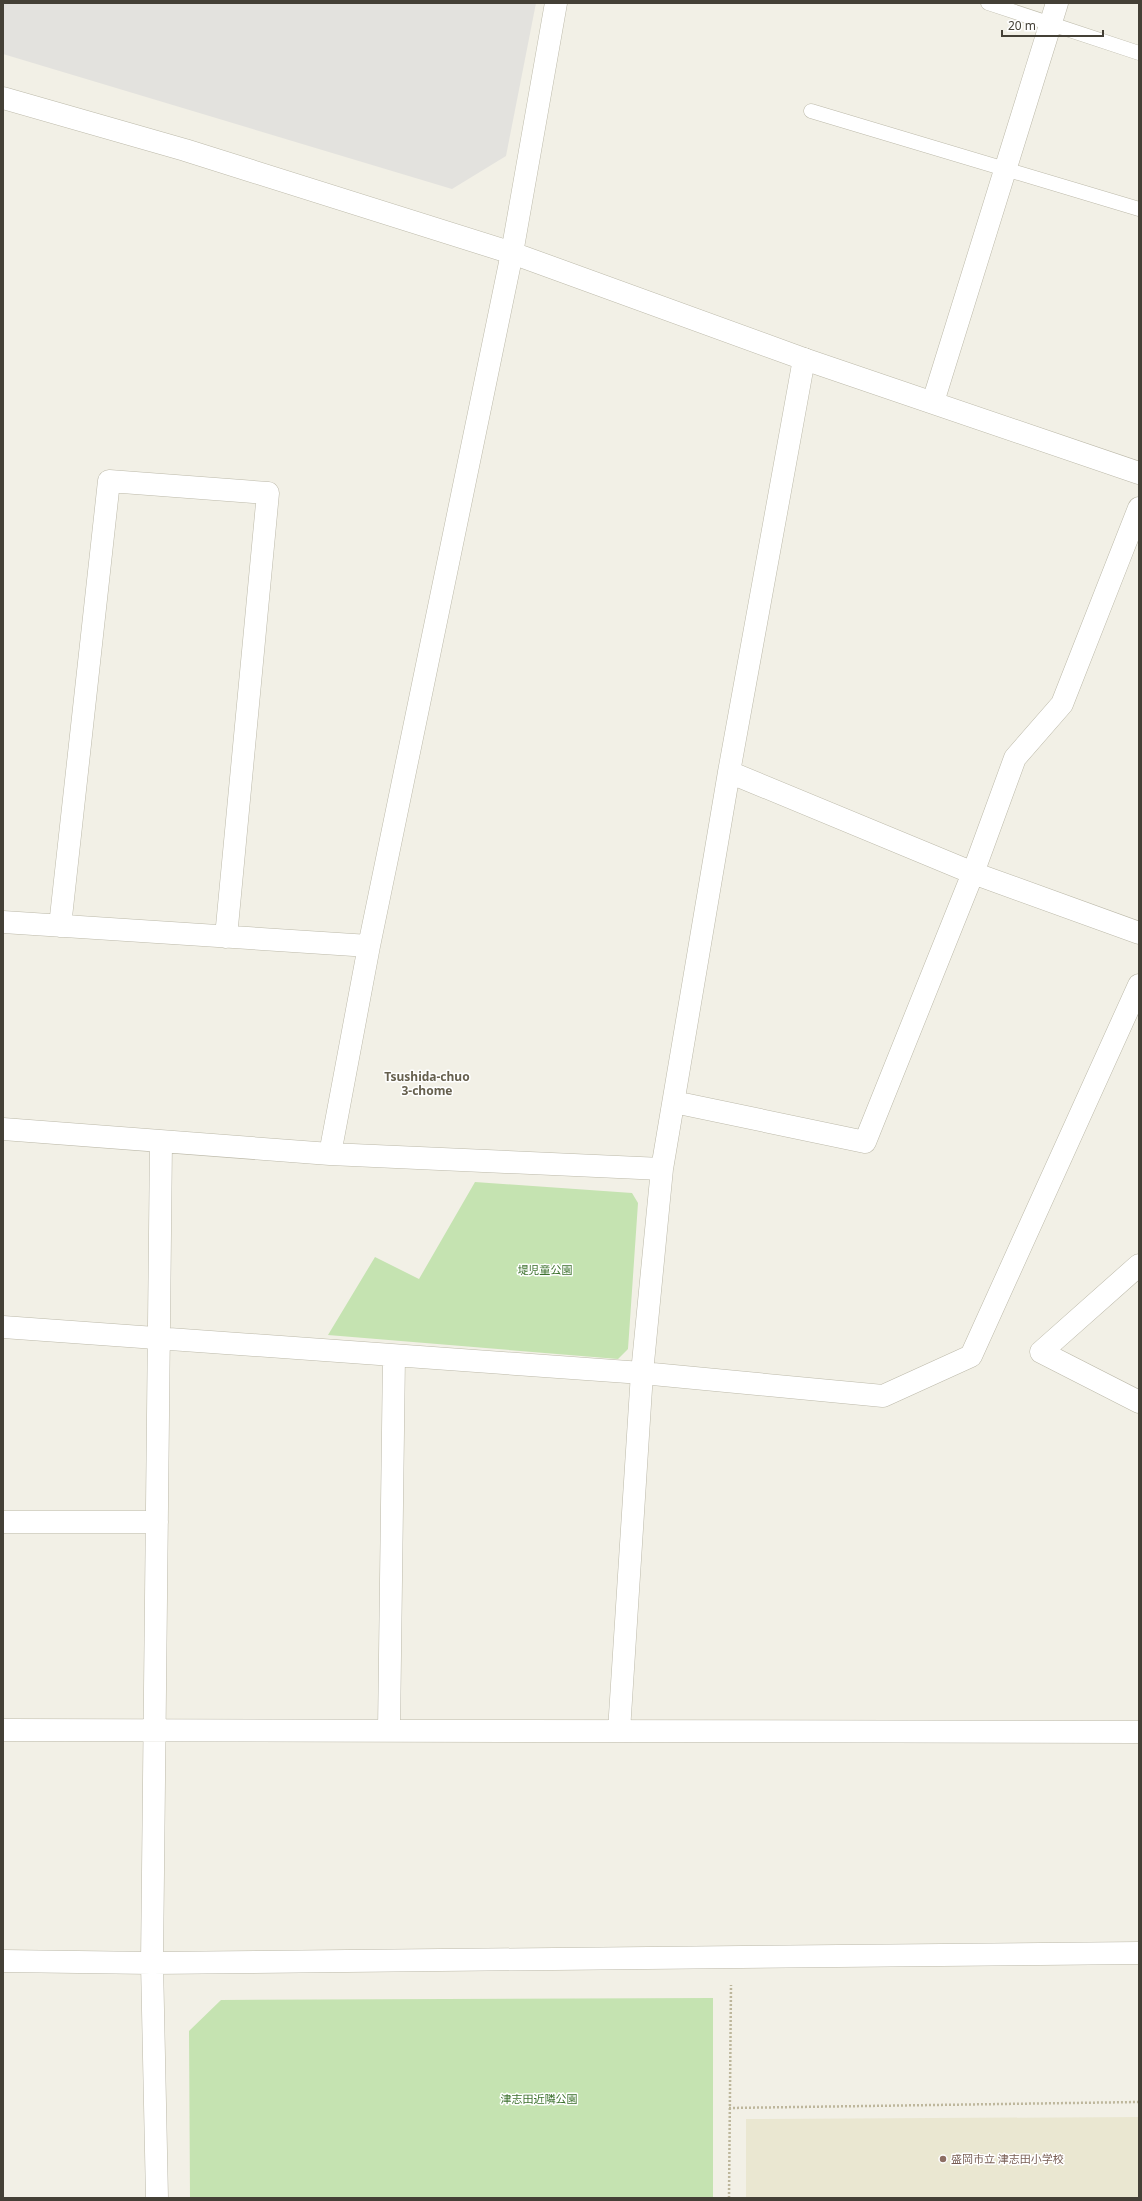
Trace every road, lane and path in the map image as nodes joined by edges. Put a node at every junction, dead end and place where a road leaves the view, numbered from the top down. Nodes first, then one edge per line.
1 (556, 3) edge
2 (988, 3) edge
3 (1054, 13) edge
4 (1139, 53) edge
5 (3, 98) edge
6 (811, 111) dead end
7 (1005, 170) junction
8 (1139, 209) edge
9 (512, 254) junction
10 (804, 359) junction
11 (933, 402) junction
12 (1139, 472) edge
13 (1139, 508) edge
14 (729, 772) junction
15 (973, 873) junction
16 (3, 922) edge
17 (60, 926) junction
18 (1139, 933) edge
19 (226, 937) junction
20 (369, 946) junction
21 (1139, 985) edge
22 (674, 1102) junction
23 (3, 1129) edge
24 (161, 1142) junction
25 (330, 1154) junction
26 (662, 1169) junction
27 (1139, 1265) edge
28 (3, 1328) edge
29 (159, 1338) junction
30 (394, 1356) junction
31 (642, 1373) junction
32 (1139, 1402) edge
33 (3, 1522) edge
34 (157, 1522) junction
35 (3, 1730) edge
36 (155, 1730) junction
37 (389, 1730) junction
38 (619, 1731) junction
39 (1139, 1732) edge
40 (1139, 1953) edge
41 (732, 1957) junction
42 (3, 1961) edge
43 (152, 1963) junction
44 (1139, 2102) edge
45 (729, 2108) junction
46 (157, 2198) edge
47 (729, 2198) edge

1 - 9 street
2 - 3 lane
3 - 4 lane
3 - 7 street
5 - 9 street
6 - 7 lane
7 - 8 lane
7 - 11 street
9 - 10 street
9 - 20 street
10 - 11 street
10 - 14 street
11 - 12 street
13 - 15 street
14 - 15 street
14 - 22 street
15 - 18 street
15 - 22 street
16 - 17 street
17 - 19 street
17 - 19 street
19 - 20 street
20 - 25 street
21 - 31 street
22 - 26 street
23 - 24 street
24 - 25 street
24 - 29 street
25 - 26 street
26 - 31 street
27 - 32 street
28 - 29 street
29 - 30 street
29 - 34 street
30 - 31 street
30 - 37 street
31 - 38 street
33 - 34 street
34 - 36 street
35 - 36 street
36 - 37 street
36 - 43 street
37 - 38 street
38 - 39 street
40 - 41 street
41 - 43 street
41 - 45 path
42 - 43 street
43 - 46 street
44 - 45 path
45 - 47 path

